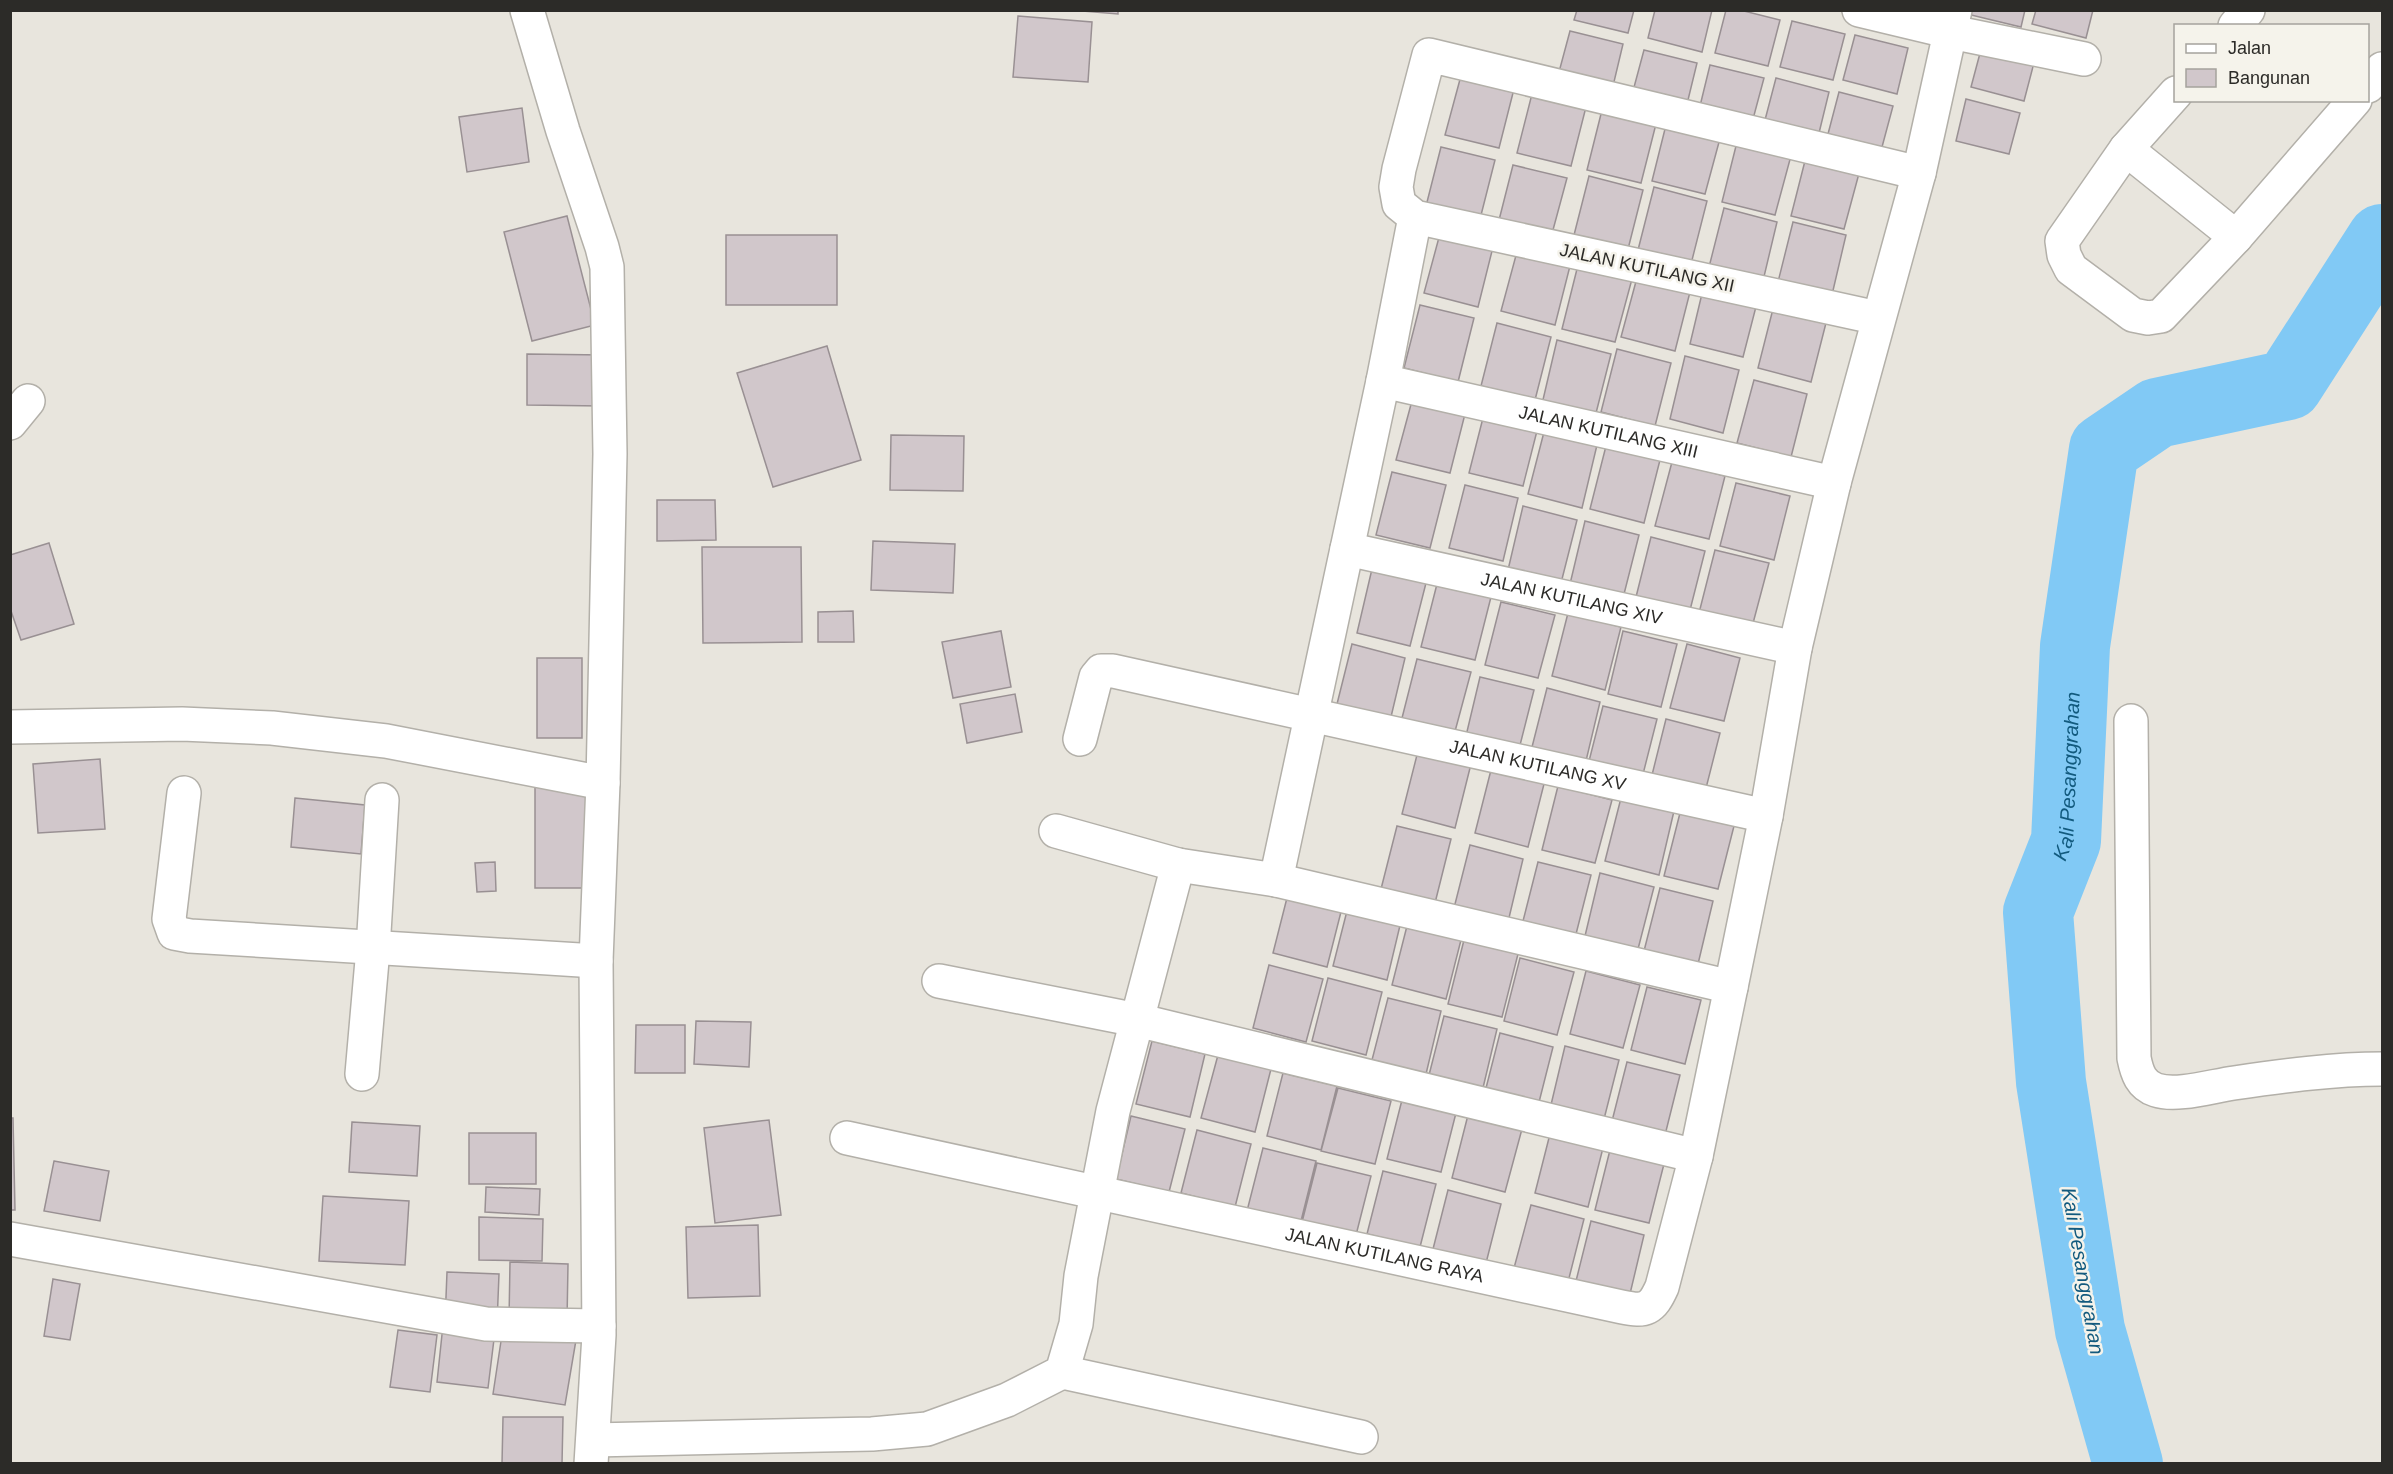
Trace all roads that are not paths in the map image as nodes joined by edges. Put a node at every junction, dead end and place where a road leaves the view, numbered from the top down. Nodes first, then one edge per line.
1 (527, 10) edge
2 (1859, 10) edge
3 (2248, 10) edge
4 (1953, 21) edge
5 (2237, 24) edge
6 (2084, 59) dead end
7 (2382, 69) edge
8 (2369, 84) edge
9 (2174, 94) edge
10 (2353, 102) edge
11 (2126, 149) junction
12 (1919, 173) junction
13 (1415, 217) junction
14 (2236, 237) junction
15 (1878, 318) junction
16 (1383, 381) junction
17 (1834, 483) junction
18 (1347, 549) junction
19 (1795, 648) junction
20 (1310, 715) junction
21 (2131, 721) dead end
22 (12, 726) edge
23 (1080, 739) dead end
24 (603, 783) junction
25 (184, 793) dead end
26 (382, 800) dead end
27 (1766, 816) junction
28 (1056, 831) dead end
29 (1178, 865) junction
30 (1276, 880) junction
31 (373, 949) junction
32 (596, 961) junction
33 (939, 981) dead end
34 (1731, 987) junction
35 (1137, 1020) junction
36 (2382, 1070) edge
37 (362, 1074) dead end
38 (847, 1138) dead end
39 (1696, 1155) junction
40 (1096, 1193) junction
41 (10, 1239) edge
42 (598, 1326) dead end
43 (1062, 1372) junction
44 (1361, 1437) dead end
45 (592, 1452) edge

1 - 24 street
2 - 4 street
3 - 5 street
4 - 6 street
4 - 12 street
7 - 8 street
9 - 11 street
10 - 14 street
11 - 14 street
11 - 14 street
12 - 13 street
12 - 15 street
13 - 15 street, JALAN KUTILANG XII
13 - 16 street
15 - 17 street
16 - 17 street, JALAN KUTILANG XIII
16 - 18 street
17 - 19 street
18 - 19 street, JALAN KUTILANG XIV
18 - 20 street
19 - 27 street
20 - 23 street, JALAN KUTILANG XV
20 - 27 street, JALAN KUTILANG XV
20 - 30 street
21 - 36 street
22 - 24 street
24 - 32 street
25 - 31 street
26 - 31 street
27 - 34 street
28 - 29 street
29 - 30 street
29 - 35 street
30 - 34 street
31 - 32 street
31 - 37 street
32 - 45 street
33 - 35 street
34 - 39 street
35 - 39 street
35 - 40 street
38 - 40 street, JALAN KUTILANG RAYA
39 - 40 street, JALAN KUTILANG RAYA
40 - 43 street
41 - 42 street
43 - 44 street
43 - 45 street

